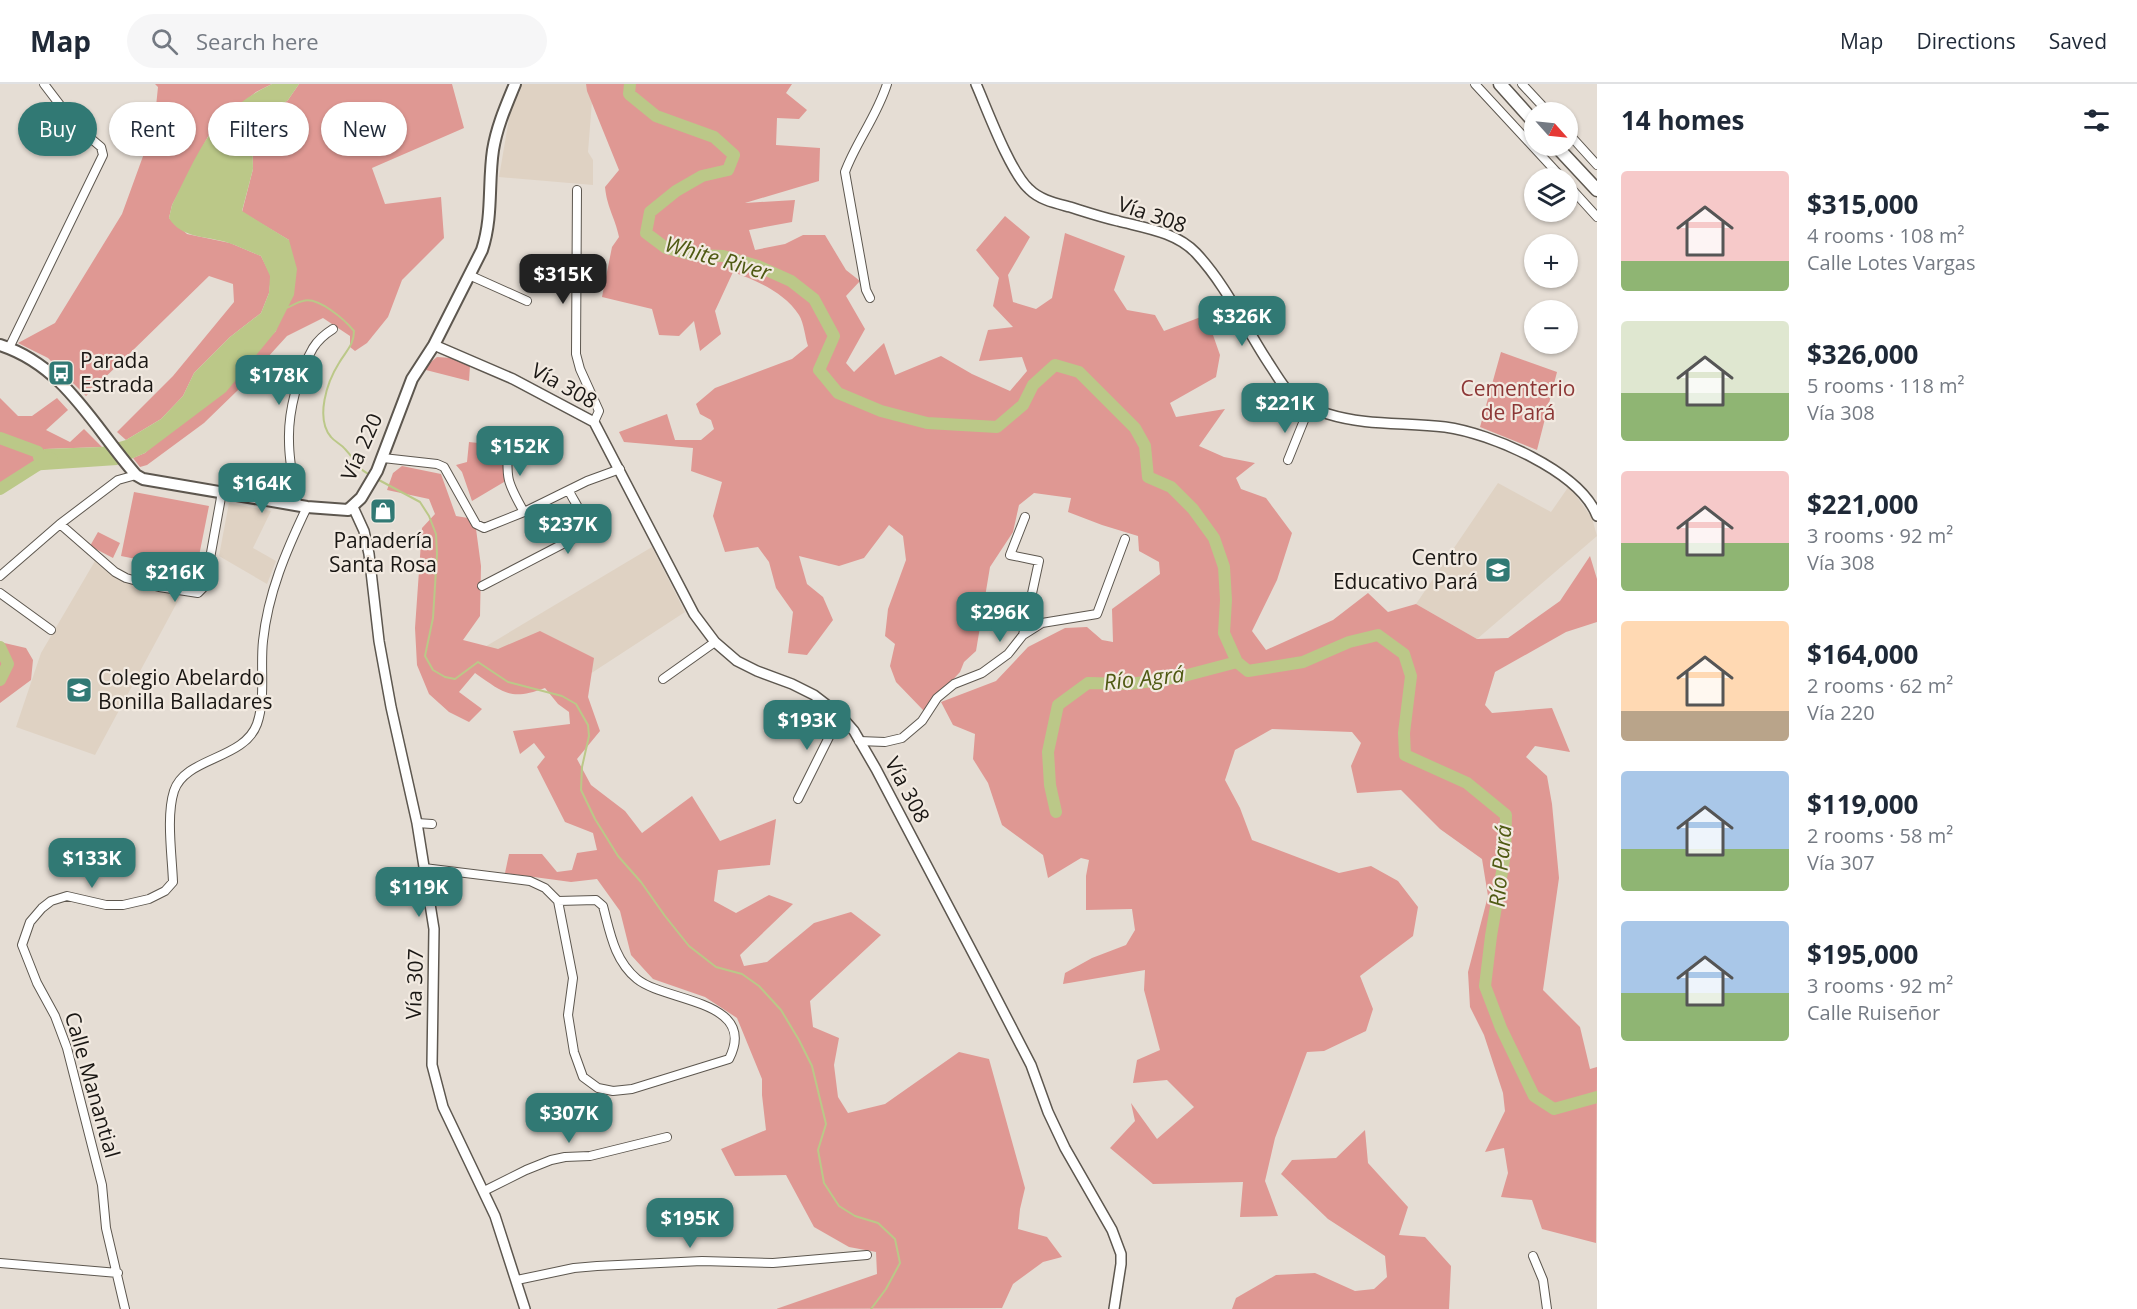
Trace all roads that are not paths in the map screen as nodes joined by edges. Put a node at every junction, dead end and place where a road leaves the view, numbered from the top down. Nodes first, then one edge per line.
1 (44, 84) edge
2 (515, 84) edge
3 (887, 84) edge
4 (976, 84) edge
5 (1475, 84) edge
6 (1500, 84) edge
7 (1522, 84) edge
8 (1539, 102) edge
9 (1524, 111) edge
10 (1578, 144) edge
11 (1565, 156) edge
12 (1597, 165) edge
13 (1553, 168) edge
14 (577, 190) dead end
15 (1597, 190) edge
16 (1578, 196) edge
17 (1597, 217) edge
18 (469, 275) junction
19 (870, 298) dead end
20 (527, 301) dead end
21 (333, 329) dead end
22 (434, 345) junction
23 (5, 346) edge
24 (1309, 408) junction
25 (594, 422) junction
26 (508, 444) dead end
27 (383, 458) junction
28 (1288, 460) dead end
29 (620, 469) junction
30 (134, 473) junction
31 (569, 491) junction
32 (222, 492) junction
33 (302, 506) junction
34 (353, 507) junction
35 (524, 512) junction
36 (1597, 516) edge
37 (1024, 518) dead end
38 (60, 524) junction
39 (1125, 539) dead end
40 (0, 576) edge
41 (482, 586) dead end
42 (0, 592) edge
43 (51, 630) dead end
44 (1023, 635) junction
45 (715, 642) junction
46 (663, 679) dead end
47 (840, 715) junction
48 (859, 741) junction
49 (798, 799) dead end
50 (417, 823) junction
51 (432, 824) dead end
52 (424, 868) junction
53 (558, 901) junction
54 (667, 1137) dead end
55 (484, 1191) junction
56 (867, 1255) dead end
57 (1533, 1256) dead end
58 (0, 1263) edge
59 (118, 1273) junction
60 (517, 1280) junction
61 (125, 1309) edge
62 (525, 1309) edge
63 (1114, 1309) edge
64 (1547, 1309) edge

1 - 23 street
2 - 18 main road, Vía 220
3 - 19 street
4 - 24 street, Vía 308
5 - 13 street
6 - 9 highway
7 - 8 street
10 - 12 street
11 - 15 highway
14 - 25 street
16 - 17 street
18 - 20 street
18 - 22 main road, Vía 220
21 - 33 street
22 - 25 street, Vía 308
22 - 27 main road, Vía 220
23 - 30 main road
24 - 28 street
24 - 36 street, Vía 308
25 - 29 street, Vía 308
26 - 35 street
27 - 34 main road, Vía 220
27 - 35 street
29 - 31 street
29 - 45 street, Vía 308
30 - 32 main road, Vía 220
30 - 38 street
31 - 35 street
31 - 41 street
32 - 33 main road, Vía 220
32 - 38 street
33 - 34 main road, Vía 220
33 - 59 street, Calle Manantial
34 - 50 street, Vía 307
37 - 44 street
38 - 40 street
39 - 44 street
42 - 43 street
44 - 48 street
45 - 46 street
45 - 47 street, Vía 308
47 - 48 street, Vía 308
47 - 49 street
48 - 63 street, Vía 308
50 - 51 street
50 - 52 street, Vía 307
52 - 53 street
52 - 55 street, Vía 307
53 - 53 street
54 - 55 street
55 - 60 street, Vía 307
56 - 60 street
57 - 64 street
58 - 59 street
59 - 61 street, Calle Manantial
60 - 62 street, Vía 307

